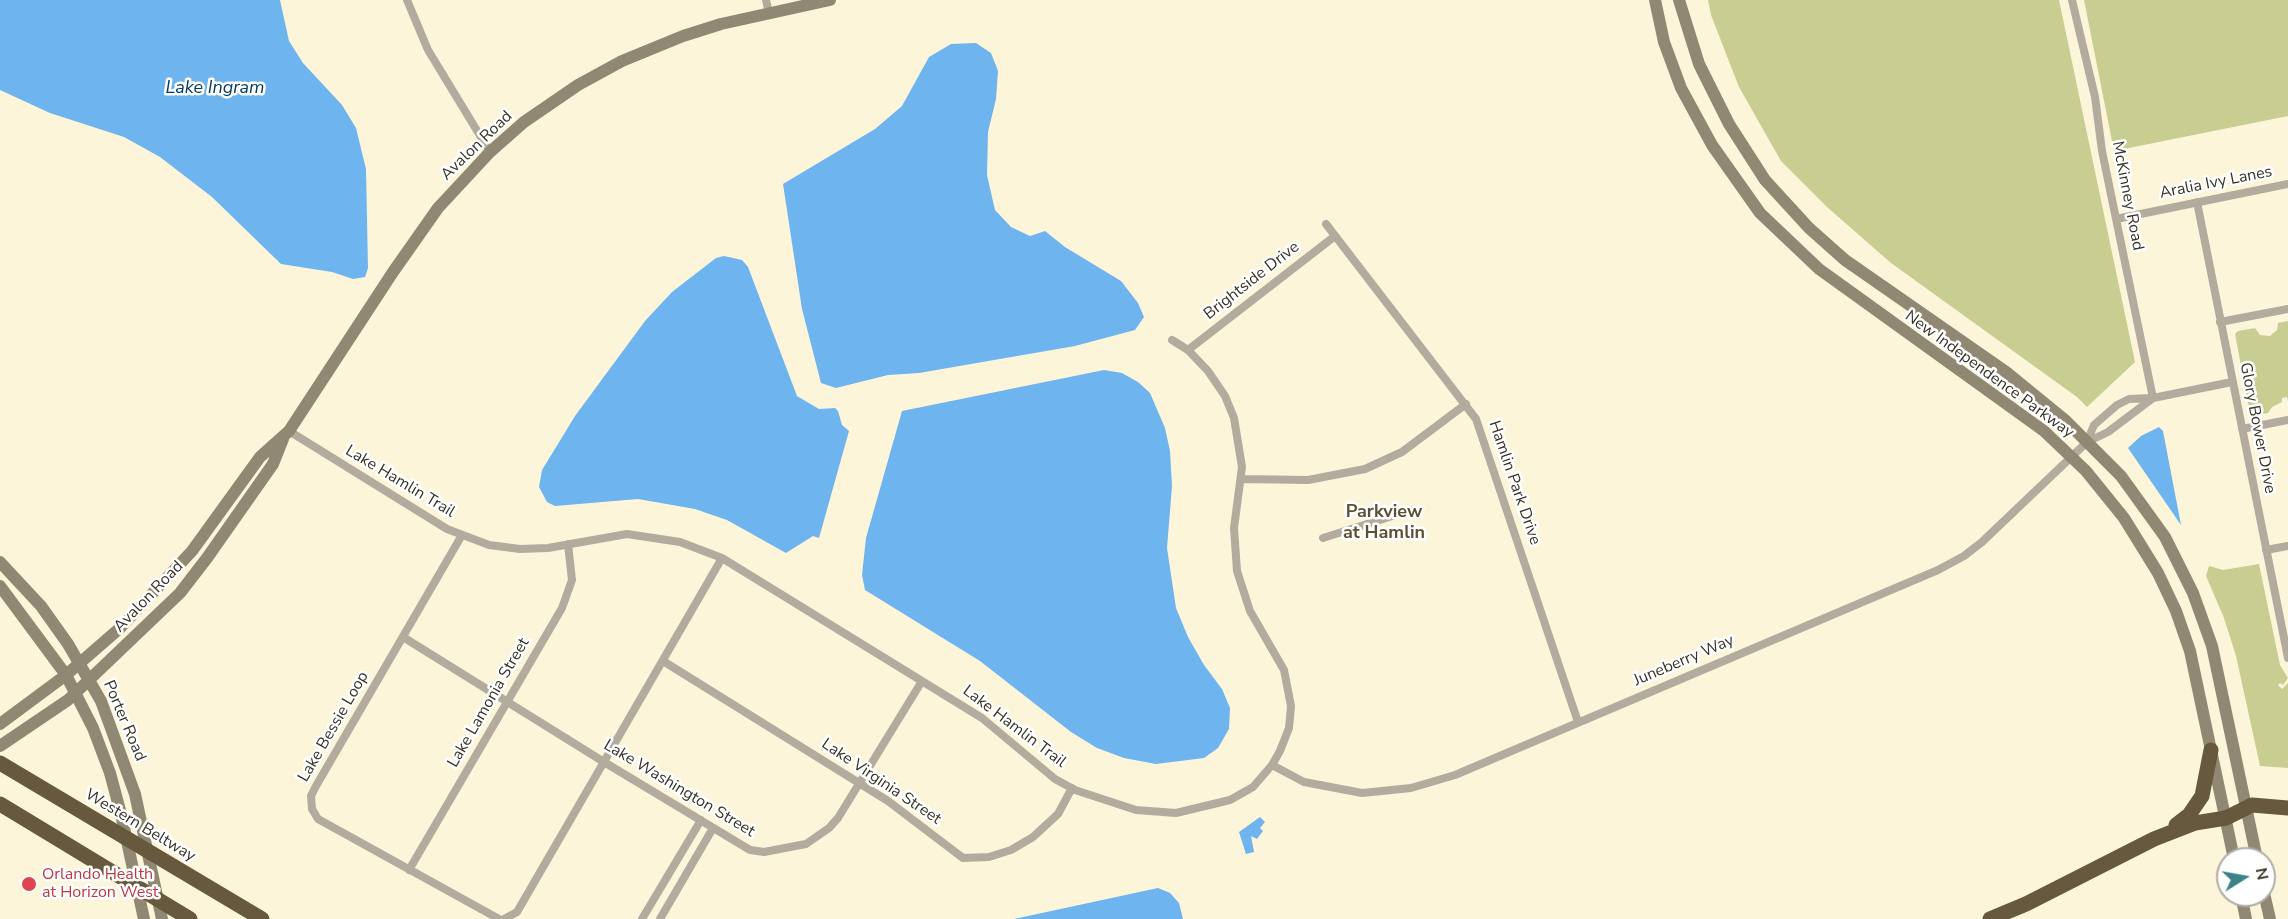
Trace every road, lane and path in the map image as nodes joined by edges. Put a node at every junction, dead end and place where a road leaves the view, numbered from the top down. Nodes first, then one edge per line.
1 (407, 0) edge
2 (766, 0) edge
3 (830, 0) edge
4 (1655, 0) edge
5 (1679, 0) edge
6 (2072, 0) edge
7 (769, 13) junction
8 (490, 152) junction
9 (2288, 184) edge
10 (2197, 202) junction
11 (2115, 219) junction
12 (1326, 224) dead end
13 (1335, 236) junction
14 (2288, 309) edge
15 (2220, 322) junction
16 (1172, 340) dead end
17 (1188, 350) junction
18 (2232, 382) junction
19 (2153, 398) junction
20 (1466, 404) junction
21 (2288, 420) edge
22 (2242, 429) junction
23 (286, 434) junction
24 (2087, 442) junction
25 (2072, 457) junction
26 (1242, 479) junction
27 (1410, 510) dead end
28 (462, 535) junction
29 (1323, 538) dead end
30 (568, 544) junction
31 (2288, 546) edge
32 (2266, 550) junction
33 (722, 558) junction
34 (0, 562) edge
35 (0, 586) edge
36 (403, 637) junction
37 (2288, 658) edge
38 (663, 661) junction
39 (79, 664) junction
40 (66, 675) junction
41 (90, 681) junction
42 (922, 681) junction
43 (76, 693) junction
44 (507, 702) junction
45 (1578, 722) junction
46 (0, 723) edge
47 (0, 746) edge
48 (2211, 750) junction
49 (604, 762) junction
50 (0, 763) edge
51 (1272, 765) junction
52 (859, 783) junction
53 (1072, 788) junction
54 (0, 804) edge
55 (2246, 808) junction
56 (2288, 808) edge
57 (2226, 818) junction
58 (701, 820) junction
59 (714, 828) junction
60 (2154, 839) junction
61 (2232, 847) edge
62 (2254, 847) edge
63 (409, 870) junction
64 (184, 916) edge
65 (144, 919) edge
66 (162, 919) edge
67 (262, 919) edge
68 (499, 919) edge
69 (504, 919) edge
70 (642, 919) edge
71 (660, 919) edge
72 (1990, 919) edge

1 - 8 street
2 - 7 street
3 - 7 main road, Avalon Road
4 - 25 main road, New Independence Parkway
5 - 24 main road, New Independence Parkway
6 - 11 street, McKinney Road
7 - 8 main road, Avalon Road
8 - 23 main road, Avalon Road
9 - 10 street, Aralia Ivy Lanes
10 - 11 street, Aralia Ivy Lanes
10 - 15 street, Glory Bower Drive
11 - 19 street, McKinney Road
12 - 13 street, Hamlin Park Drive
13 - 17 street, Brightside Drive
13 - 20 street, Hamlin Park Drive
14 - 15 street
15 - 18 street, Glory Bower Drive
16 - 17 street, Lake Hamlin Trail
17 - 26 street, Lake Hamlin Trail
18 - 19 street
18 - 22 street, Glory Bower Drive
19 - 24 street
19 - 24 street
20 - 26 street
20 - 45 street, Hamlin Park Drive
21 - 22 street
22 - 32 street, Glory Bower Drive
23 - 28 street, Lake Hamlin Trail
23 - 39 main road, Avalon Road
23 - 41 main road, Avalon Road
24 - 25 street, Juneberry Way
24 - 55 main road, New Independence Parkway
25 - 45 street, Juneberry Way
25 - 48 main road, New Independence Parkway
26 - 51 street, Lake Hamlin Trail
27 - 29 street
28 - 30 street, Lake Hamlin Trail
28 - 36 street, Lake Bessie Loop
30 - 33 street, Lake Hamlin Trail
30 - 44 street, Lake Lamonia Street
31 - 32 street
32 - 37 street, Glory Bower Drive
33 - 38 street
33 - 42 street, Lake Hamlin Trail
34 - 39 main road, Porter Road
35 - 40 main road, Porter Road
36 - 44 street, Lake Washington Street
36 - 63 street, Lake Bessie Loop
38 - 49 street
38 - 52 street, Lake Virginia Street
39 - 40 main road, Avalon Road
39 - 41 main road, Porter Road
40 - 43 main road, Porter Road
40 - 46 main road, Avalon Road
41 - 43 main road, Avalon Road
41 - 66 main road, Porter Road
42 - 52 street, Lake Washington Street
42 - 53 street, Lake Hamlin Trail
43 - 47 main road, Avalon Road
43 - 65 main road, Porter Road
44 - 49 street, Lake Washington Street
44 - 63 street, Lake Lamonia Street
45 - 51 street, Juneberry Way
48 - 57 main road, New Independence Parkway
48 - 60 highway
49 - 58 street, Lake Washington Street
49 - 69 street
50 - 67 highway, Western Beltway
51 - 53 street, Lake Hamlin Trail
52 - 53 street, Lake Virginia Street
52 - 59 street, Lake Washington Street
54 - 64 highway
55 - 56 highway
55 - 57 highway
55 - 62 main road, New Independence Parkway
57 - 60 highway
57 - 61 main road, New Independence Parkway
58 - 59 street, Lake Washington Street
58 - 70 street
59 - 71 street
60 - 72 highway
63 - 68 street, Lake Bessie Loop

